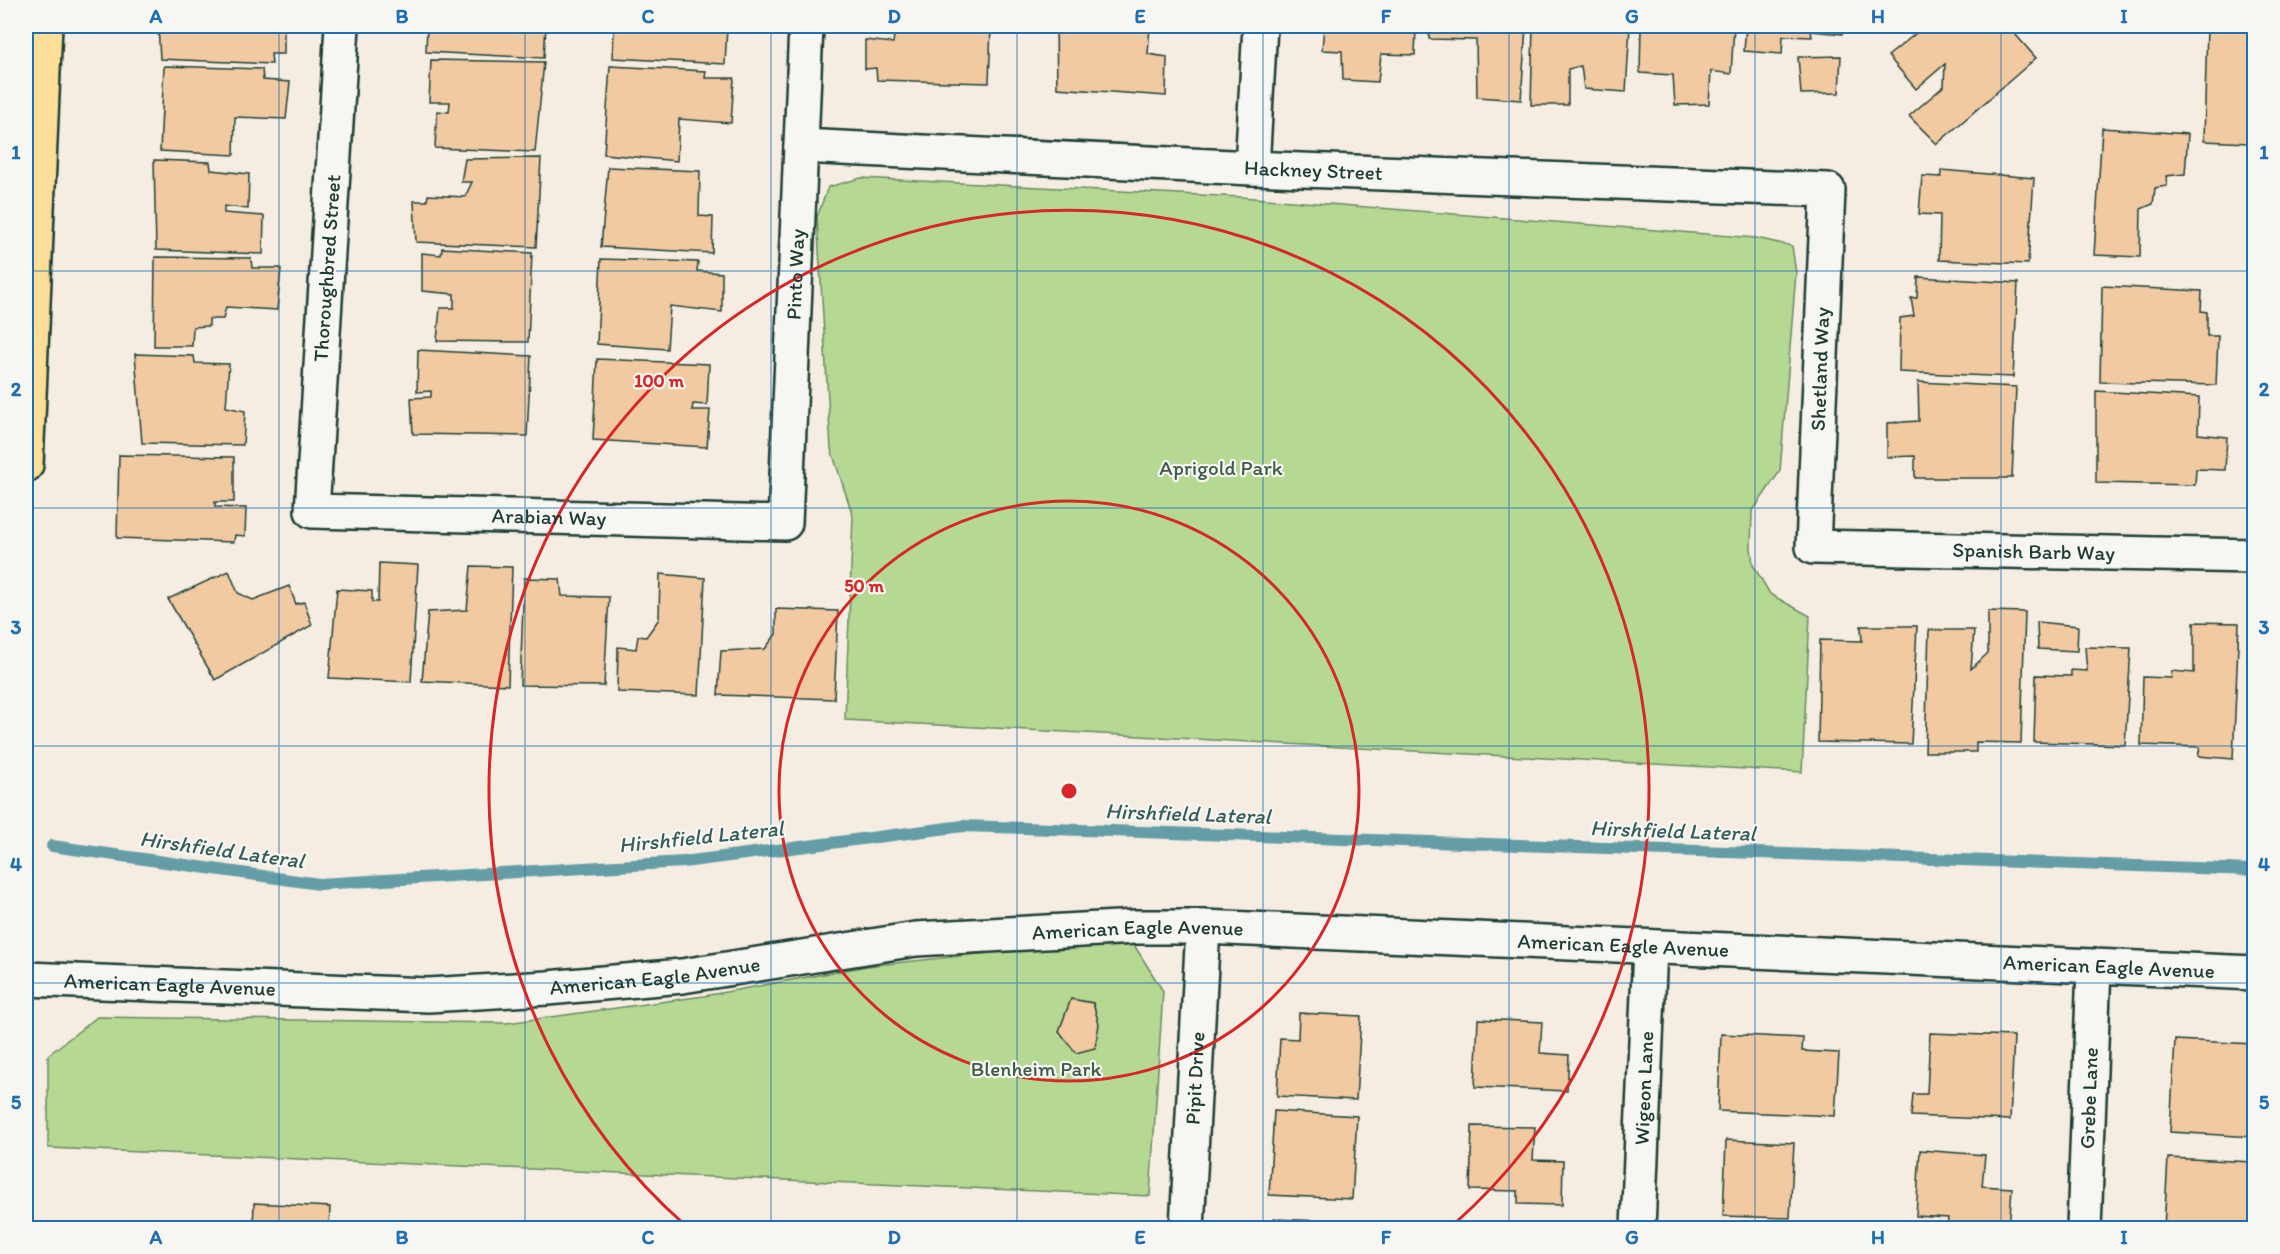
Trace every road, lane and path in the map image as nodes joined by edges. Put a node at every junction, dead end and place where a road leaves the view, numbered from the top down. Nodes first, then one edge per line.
1 (45, 26) edge
2 (342, 26) edge
3 (806, 26) edge
4 (1260, 26) edge
5 (801, 146) junction
6 (1252, 168) junction
7 (1828, 190) joint
8 (26, 465) edge
9 (312, 512) joint
10 (785, 523) joint
11 (1813, 548) joint
12 (2254, 556) edge
13 (1203, 927) junction
14 (1650, 947) junction
15 (2094, 967) junction
16 (2254, 974) edge
17 (26, 979) edge
18 (1187, 1228) edge
19 (1638, 1228) edge
20 (2084, 1228) edge

1 - 8 main road
2 - 9 street, Thoroughbred Street
3 - 5 street, Pinto Way
4 - 6 street
5 - 6 street, Hackney Street
5 - 10 street, Pinto Way
6 - 7 street, Hackney Street
7 - 11 street, Shetland Way
9 - 10 street, Arabian Way
11 - 12 street, Spanish Barb Way
13 - 14 street, American Eagle Avenue
13 - 17 street, American Eagle Avenue
13 - 18 street, Pipit Drive
14 - 15 street, American Eagle Avenue
14 - 19 street, Wigeon Lane
15 - 16 street, American Eagle Avenue
15 - 20 street, Grebe Lane

